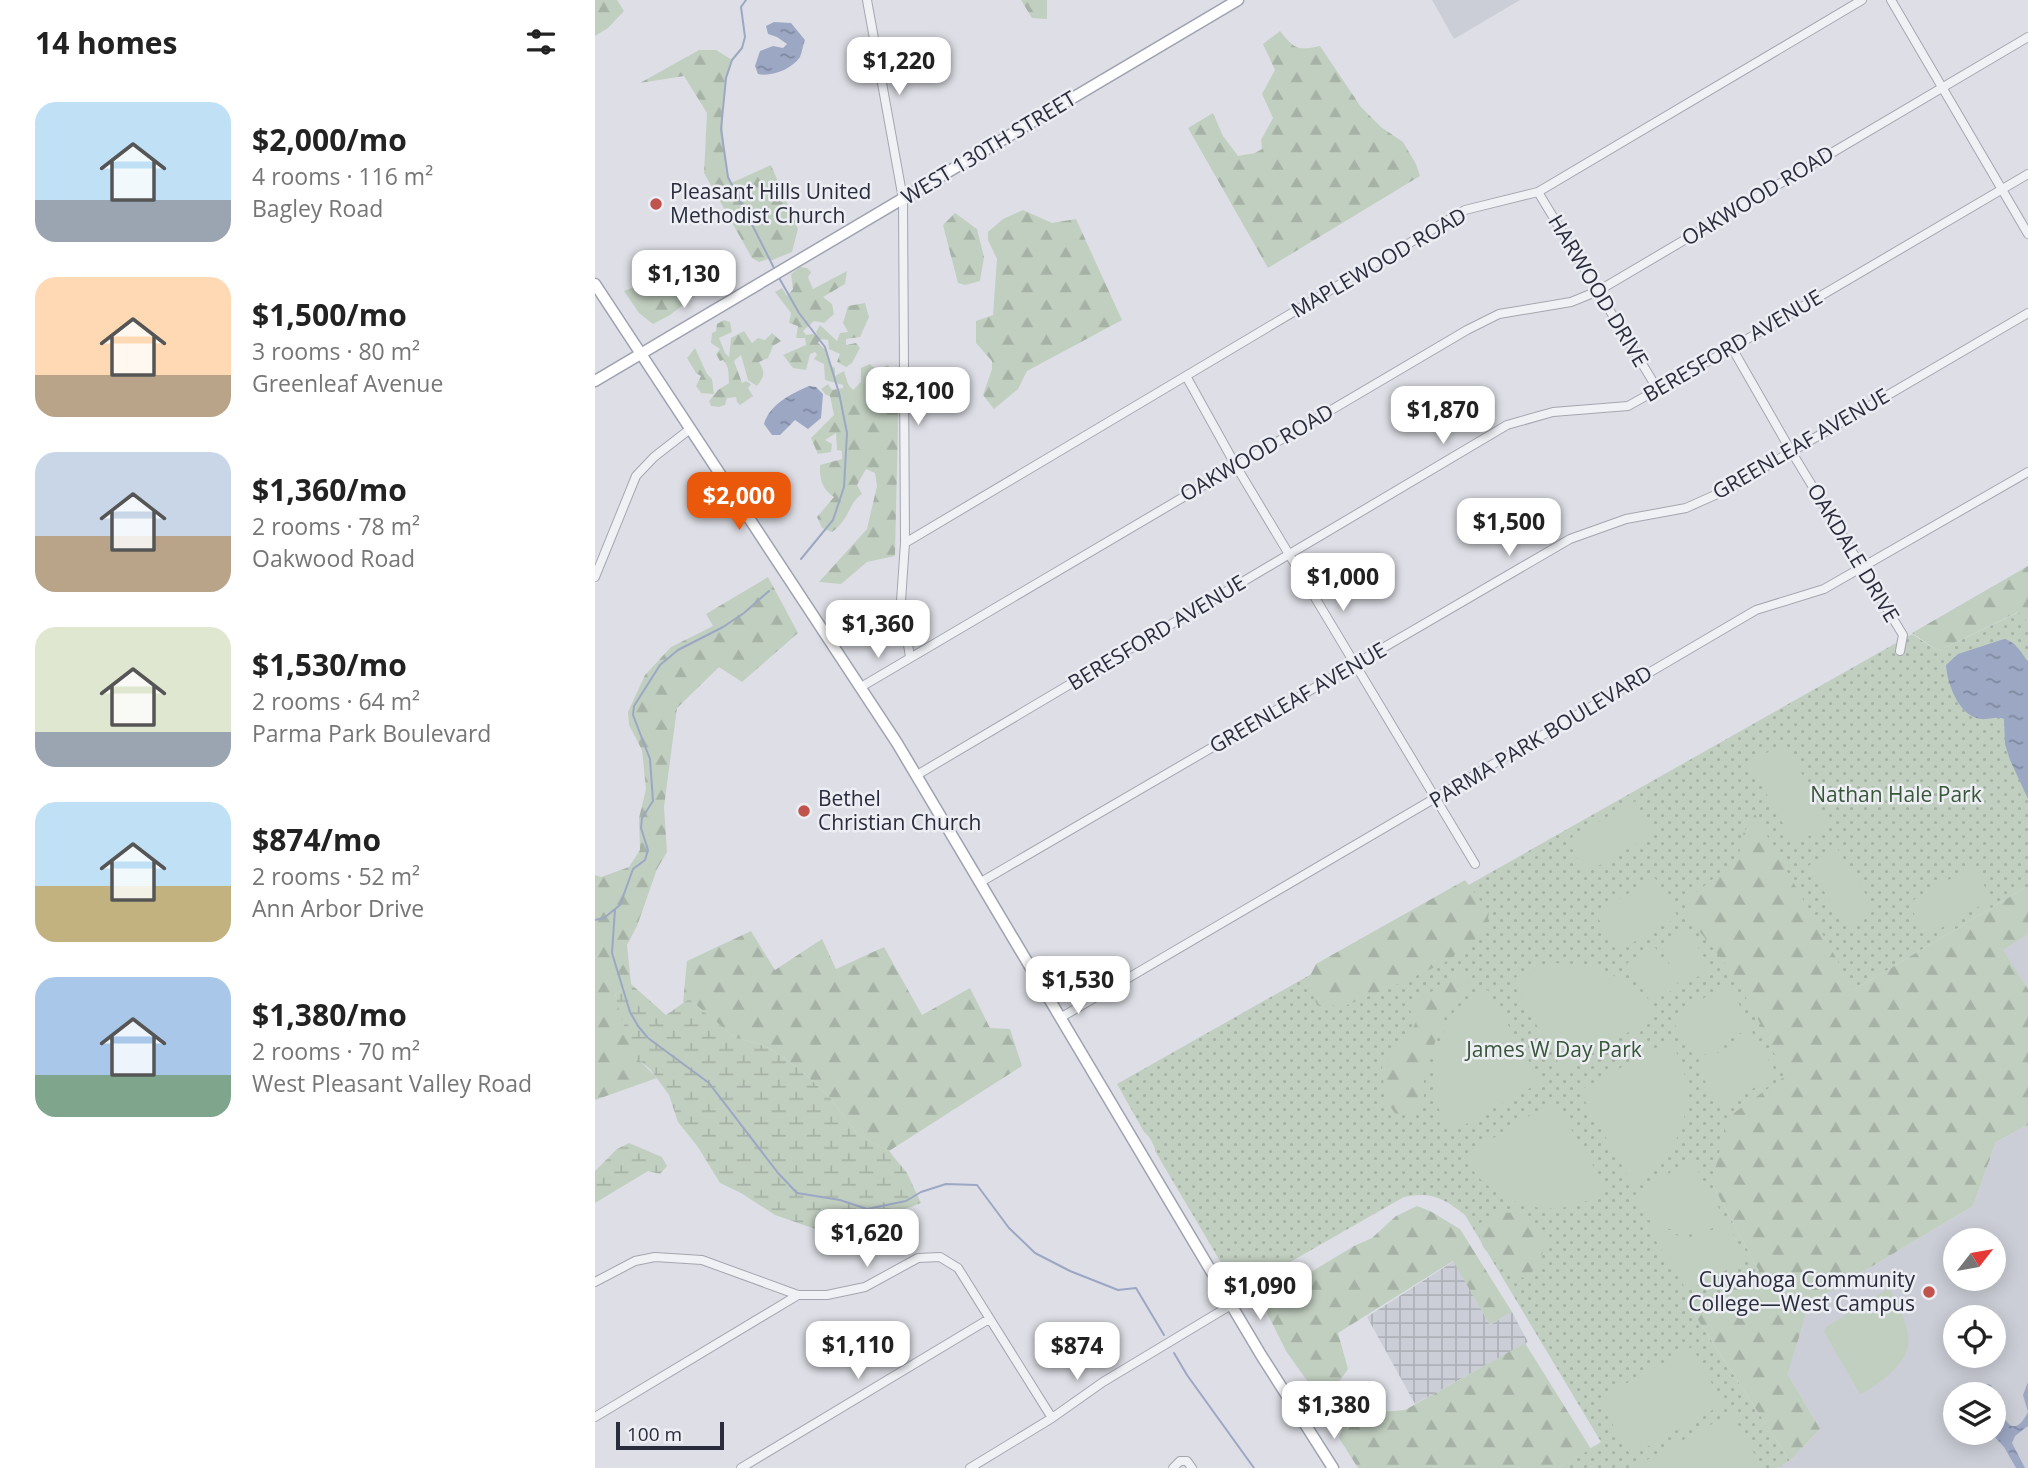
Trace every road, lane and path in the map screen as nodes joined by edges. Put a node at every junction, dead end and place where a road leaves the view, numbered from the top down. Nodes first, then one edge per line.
1 (867, 0) edge
2 (1238, 0) edge
3 (1862, 0) edge
4 (1891, 0) edge
5 (2028, 37) edge
6 (1941, 88) junction
7 (2028, 174) edge
8 (2002, 189) junction
9 (1538, 192) junction
10 (902, 199) junction
11 (2028, 234) edge
12 (595, 284) edge
13 (1598, 291) junction
14 (2028, 313) edge
15 (1732, 348) junction
16 (641, 354) junction
17 (1186, 376) junction
18 (595, 381) edge
19 (1658, 390) junction
20 (690, 429) junction
21 (1791, 451) junction
22 (1236, 466) junction
23 (2028, 472) edge
24 (905, 544) junction
25 (1291, 555) junction
26 (1863, 568) junction
27 (595, 577) edge
28 (1901, 651) dead end
29 (910, 657) junction
30 (1357, 664) junction
31 (861, 687) junction
32 (917, 775) junction
33 (1437, 799) junction
34 (1475, 864) dead end
35 (981, 882) junction
36 (1061, 1018) junction
37 (595, 1282) edge
38 (798, 1295) junction
39 (1231, 1305) junction
40 (989, 1319) junction
41 (595, 1417) edge
42 (1052, 1419) junction
43 (741, 1468) edge
44 (970, 1468) edge
45 (1173, 1468) edge
46 (1192, 1468) edge
47 (1333, 1468) edge

1 - 10 street
2 - 10 main road, WEST 130TH STREET
3 - 9 street, MAPLEWOOD ROAD
4 - 6 street
5 - 6 street, OAKWOOD ROAD
6 - 8 street
6 - 13 street, OAKWOOD ROAD
7 - 8 street, BERESFORD AVENUE
8 - 11 street
8 - 15 street, BERESFORD AVENUE
9 - 13 street, HARWOOD DRIVE
9 - 17 street, MAPLEWOOD ROAD
10 - 16 main road, WEST 130TH STREET
10 - 24 street
12 - 16 main road
13 - 19 street, HARWOOD DRIVE
13 - 22 street, OAKWOOD ROAD
14 - 21 street, GREENLEAF AVENUE
15 - 19 street, BERESFORD AVENUE
15 - 21 street, OAKDALE DRIVE
16 - 18 main road, WEST 130TH STREET
16 - 20 main road
17 - 22 street
17 - 24 street, MAPLEWOOD ROAD
19 - 25 street, BERESFORD AVENUE
20 - 27 street
20 - 31 main road
21 - 26 street, OAKDALE DRIVE
21 - 30 street, GREENLEAF AVENUE
22 - 25 street
22 - 29 street, OAKWOOD ROAD
23 - 26 street, PARMA PARK BOULEVARD
24 - 29 street
25 - 30 street
25 - 32 street, BERESFORD AVENUE
26 - 28 street, OAKDALE DRIVE
26 - 33 street, PARMA PARK BOULEVARD
29 - 31 street, OAKWOOD ROAD
30 - 33 street
30 - 35 street, GREENLEAF AVENUE
31 - 32 main road
32 - 35 main road
33 - 34 street
33 - 36 street, PARMA PARK BOULEVARD
35 - 36 main road
36 - 39 main road
37 - 38 street
38 - 40 street
38 - 41 street
39 - 42 street
39 - 47 main road
40 - 42 street
40 - 43 street
42 - 44 street
45 - 46 street

